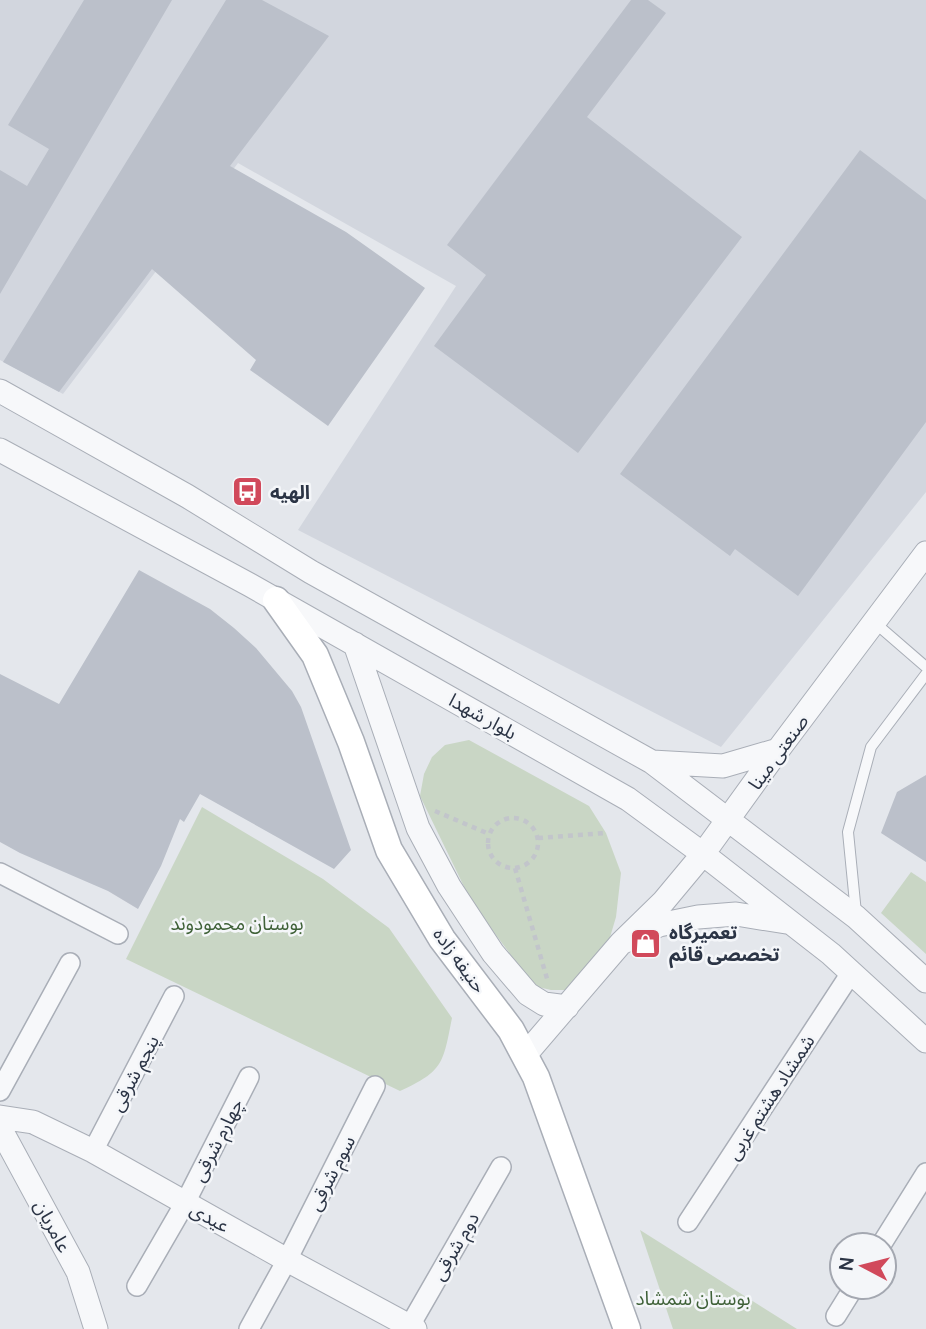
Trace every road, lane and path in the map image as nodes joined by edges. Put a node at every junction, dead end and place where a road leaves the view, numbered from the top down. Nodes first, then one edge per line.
1 (0, 391) edge
2 (0, 450) edge
3 (926, 553) edge
4 (276, 600) junction
5 (874, 622) junction
6 (355, 644) junction
7 (926, 667) edge
8 (926, 674) edge
9 (778, 750) junction
10 (652, 762) junction
11 (424, 807) dead end
12 (730, 820) junction
13 (606, 833) dead end
14 (489, 834) junction
15 (538, 838) junction
16 (704, 854) junction
17 (515, 868) junction
18 (0, 873) edge
19 (856, 917) junction
20 (789, 922) junction
21 (118, 934) dead end
22 (621, 943) junction
23 (70, 963) dead end
24 (851, 973) junction
25 (926, 981) edge
26 (174, 996) dead end
27 (559, 998) junction
28 (926, 1041) edge
29 (525, 1055) junction
30 (249, 1077) dead end
31 (375, 1086) dead end
32 (0, 1091) edge
33 (0, 1117) edge
34 (0, 1128) edge
35 (93, 1151) junction
36 (501, 1167) dead end
37 (926, 1173) edge
38 (185, 1203) junction
39 (688, 1222) dead end
40 (890, 1231) edge
41 (287, 1261) junction
42 (137, 1286) dead end
43 (845, 1301) edge
44 (836, 1316) dead end
45 (411, 1328) edge
46 (96, 1329) edge
47 (249, 1329) edge
48 (627, 1329) edge

1 - 10 street
2 - 4 street, بلوار شهدا
3 - 5 street, صنعتی مینا
4 - 6 street, بلوار شهدا
4 - 29 main road, حنیفه زاده
5 - 7 lane
5 - 9 street, صنعتی مینا
6 - 16 street, بلوار شهدا
6 - 27 street
8 - 19 lane
9 - 10 street
9 - 12 street, صنعتی مینا
10 - 12 street
11 - 14 path
12 - 16 street, صنعتی مینا
12 - 19 street
13 - 15 path
14 - 15 path
14 - 17 path
15 - 17 path
16 - 20 street, بلوار شهدا
16 - 22 street, صنعتی مینا
17 - 27 path
18 - 21 street
19 - 25 street
20 - 22 street
20 - 24 street, بلوار شهدا
22 - 27 street, صنعتی مینا
23 - 32 street
24 - 28 street, بلوار شهدا
24 - 39 street, شمشاد هشتم غربی
26 - 35 street, پنجم شرقی
27 - 29 street, صنعتی مینا
29 - 48 main road, حنیفه زاده
30 - 38 street, چهارم شرقی
31 - 41 street, سوم شرقی
33 - 35 street, عیدی
34 - 46 street, عامریان
35 - 38 street, عیدی
36 - 45 street, دوم شرقی
37 - 40 street
38 - 41 street, عیدی
38 - 42 street, چهارم شرقی
41 - 45 street, عیدی
41 - 47 street, سوم شرقی
43 - 44 street

